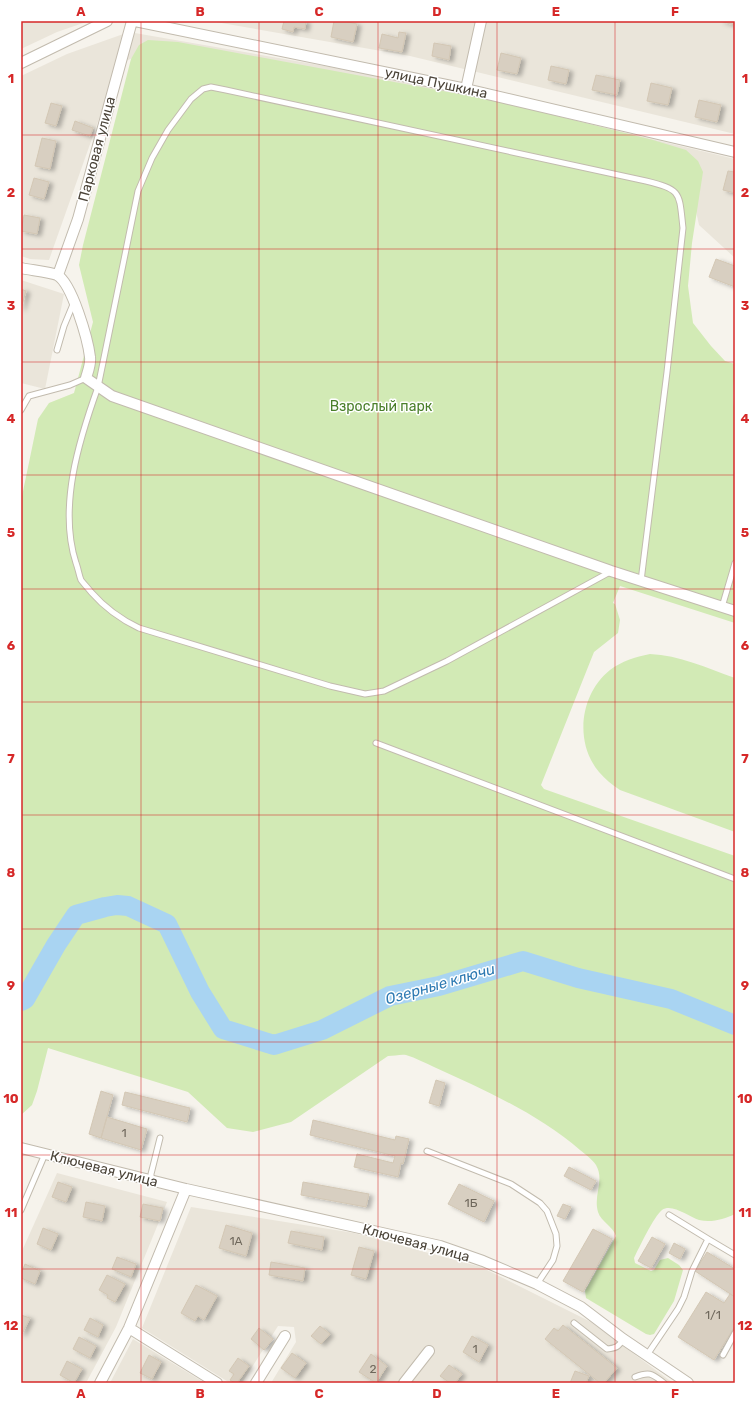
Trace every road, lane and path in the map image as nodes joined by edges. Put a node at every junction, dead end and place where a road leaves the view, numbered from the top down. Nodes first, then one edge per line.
1 (107, 21) edge
2 (132, 21) edge
3 (135, 21) edge
4 (481, 21) edge
5 (21, 63) edge
6 (466, 89) junction
7 (735, 152) edge
8 (21, 268) edge
9 (58, 276) junction
10 (74, 301) junction
11 (57, 350) dead end
12 (86, 378) junction
13 (98, 387) junction
14 (21, 410) edge
15 (735, 563) edge
16 (611, 571) junction
17 (641, 581) junction
18 (722, 607) junction
19 (735, 611) edge
20 (376, 743) dead end
21 (735, 879) edge
22 (160, 1138) dead end
23 (21, 1148) edge
24 (427, 1151) dead end
25 (45, 1154) junction
26 (151, 1181) junction
27 (186, 1189) junction
28 (21, 1210) edge
29 (669, 1215) dead end
30 (708, 1239) junction
31 (735, 1255) edge
32 (537, 1284) junction
33 (574, 1323) dead end
34 (129, 1328) junction
35 (735, 1333) edge
36 (285, 1336) dead end
37 (623, 1339) junction
38 (429, 1351) dead end
39 (647, 1355) junction
40 (723, 1355) dead end
41 (635, 1377) dead end
42 (683, 1382) edge
43 (100, 1383) edge
44 (217, 1383) edge
45 (256, 1383) edge
46 (404, 1383) edge
47 (664, 1383) edge

1 - 5 street
2 - 9 street, Парковая улица
3 - 6 street, улица Пушкина
4 - 6 street
6 - 7 street, улица Пушкина
8 - 9 street
9 - 10 street
10 - 11 lane
10 - 12 street
12 - 13 street
12 - 14 lane
13 - 16 street
13 - 16 lane
13 - 17 lane
15 - 18 lane
16 - 17 street
17 - 18 street
18 - 19 street
20 - 21 lane
22 - 26 lane
23 - 25 street, Ключевая улица
24 - 32 lane
25 - 26 street, Ключевая улица
25 - 28 lane
26 - 27 street, Ключевая улица
27 - 32 street, Ключевая улица
27 - 34 street
29 - 30 lane
30 - 31 lane
30 - 39 lane
32 - 37 street, Ключевая улица
33 - 37 lane
34 - 43 street
34 - 44 street
35 - 40 lane
36 - 45 street
37 - 39 street, Ключевая улица
38 - 46 street
39 - 42 street, Ключевая улица
41 - 47 lane

